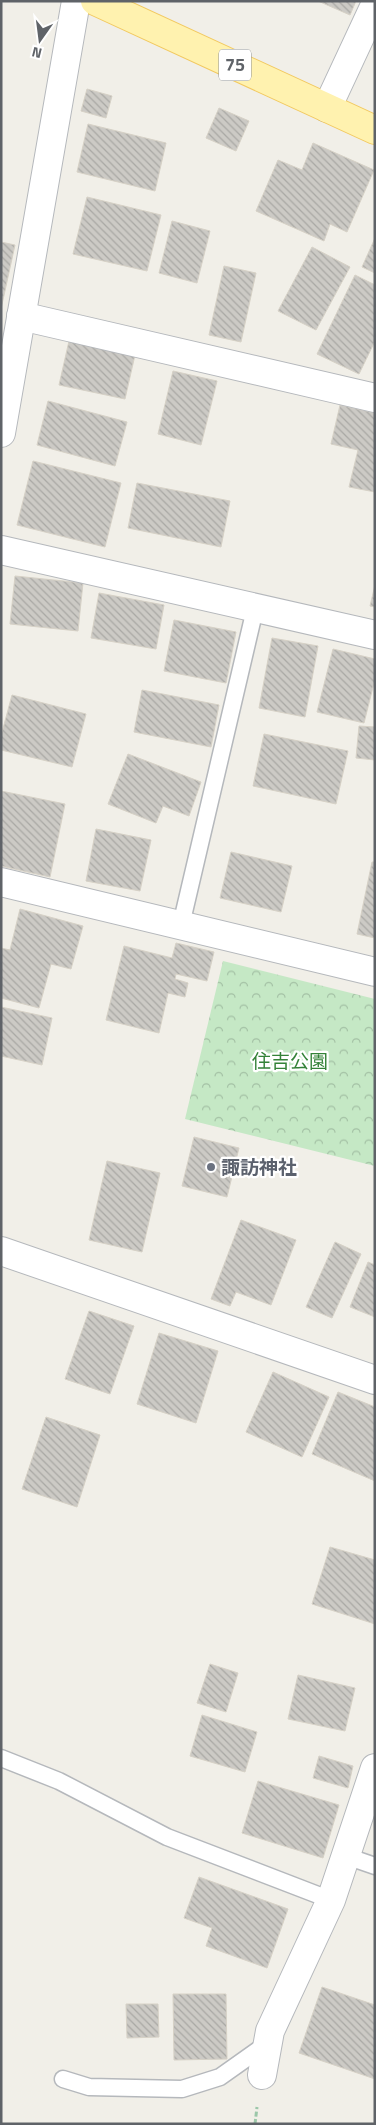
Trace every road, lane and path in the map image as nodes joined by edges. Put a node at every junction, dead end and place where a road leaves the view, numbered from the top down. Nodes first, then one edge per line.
1 (76, 1) edge
2 (105, 3) edge
3 (375, 4) edge
4 (327, 108) junction
5 (375, 130) edge
6 (21, 316) junction
7 (375, 398) edge
8 (1, 433) edge
9 (1, 550) edge
10 (255, 609) junction
11 (375, 635) edge
12 (1, 882) edge
13 (181, 926) junction
14 (375, 972) edge
15 (1, 1251) edge
16 (375, 1380) edge
17 (1, 1758) edge
18 (375, 1768) edge
19 (346, 1856) junction
20 (375, 1866) edge
21 (331, 1900) junction
22 (268, 2043) junction
23 (262, 2075) dead end
24 (64, 2079) dead end

1 - 6 street
2 - 4 main road, 75
3 - 4 street
4 - 5 main road, 75
6 - 7 street
6 - 8 street
9 - 10 street
10 - 11 street
10 - 13 lane
12 - 13 street
13 - 14 street
15 - 16 street
17 - 21 lane
18 - 19 street
19 - 20 lane
19 - 21 street
21 - 22 street
22 - 23 street
22 - 24 lane

